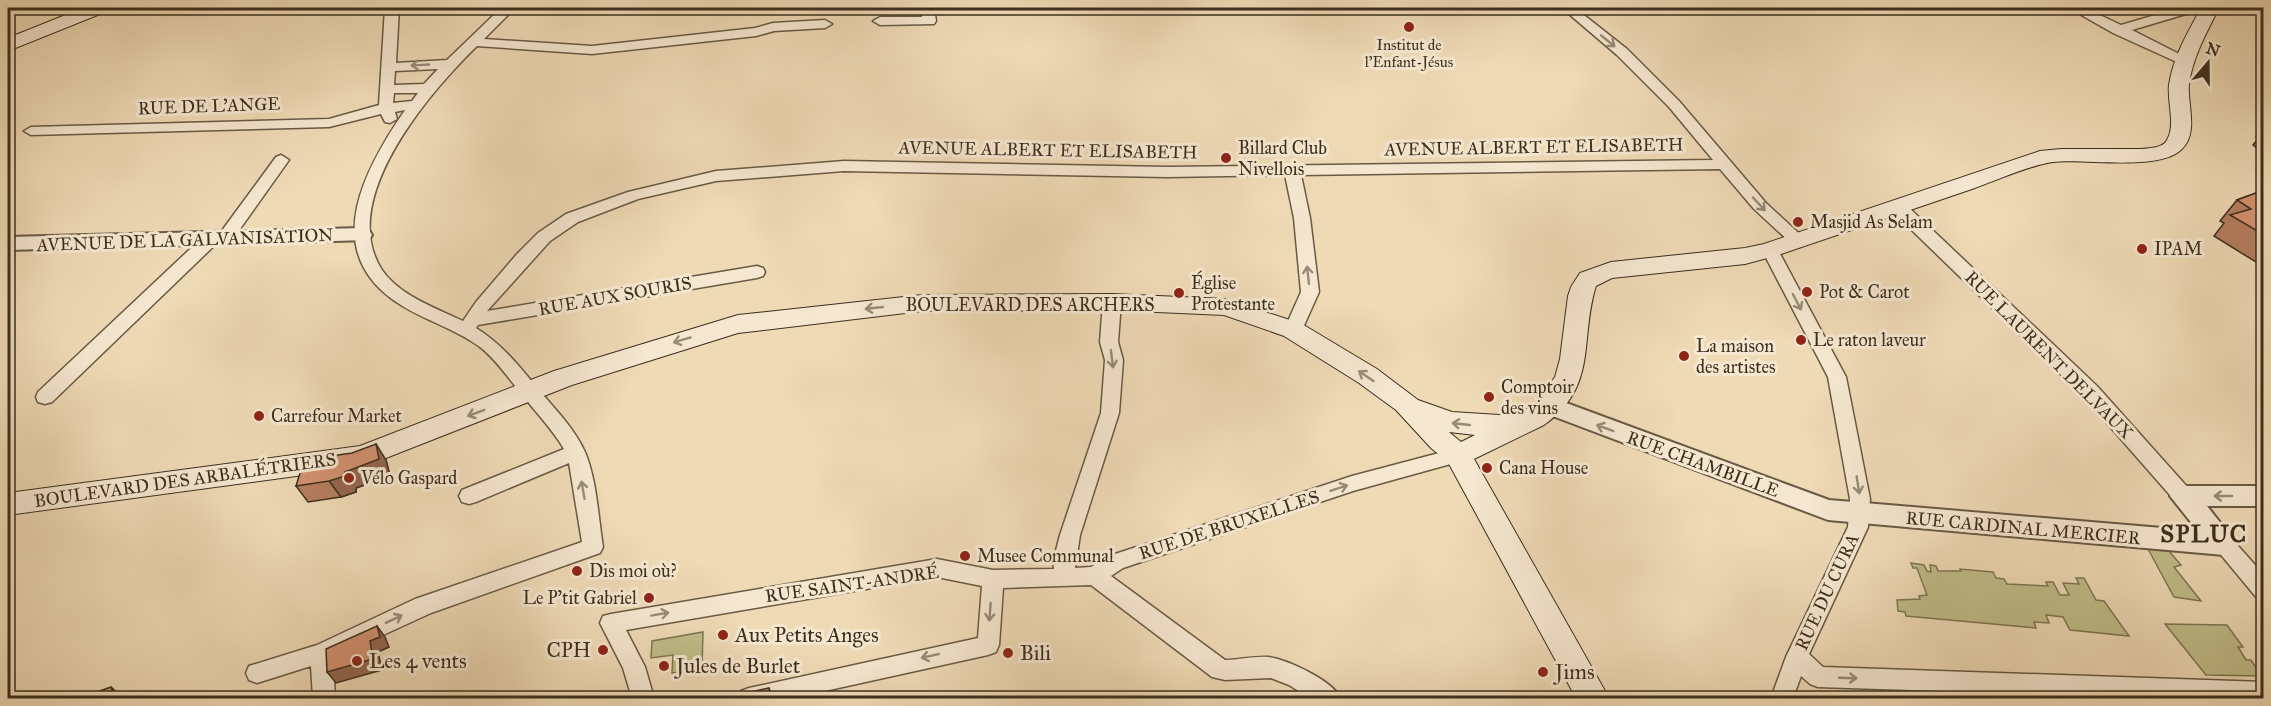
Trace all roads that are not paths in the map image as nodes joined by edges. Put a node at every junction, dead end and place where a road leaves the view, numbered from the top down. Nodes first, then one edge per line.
1 (98, 8) edge
2 (392, 8) edge
3 (508, 8) edge
4 (928, 8) edge
5 (1568, 8) edge
6 (2076, 8) edge
7 (2191, 8) edge
8 (2210, 8) edge
9 (880, 21) dead end
10 (825, 24) dead end
11 (2122, 31) junction
12 (474, 42) junction
13 (8, 45) edge
14 (2187, 54) junction
15 (452, 64) junction
16 (389, 67) junction
17 (429, 88) junction
18 (387, 89) junction
19 (417, 105) junction
20 (386, 108) junction
21 (31, 131) dead end
22 (393, 139) junction
23 (281, 160) dead end
24 (1724, 164) junction
25 (1292, 170) junction
26 (1898, 207) junction
27 (362, 235) junction
28 (217, 239) junction
29 (1798, 240) junction
30 (8, 244) edge
31 (1770, 250) junction
32 (757, 272) dead end
33 (1112, 302) junction
34 (469, 325) junction
35 (1293, 330) junction
36 (530, 392) junction
37 (45, 397) dead end
38 (1405, 404) junction
39 (1550, 406) junction
40 (1519, 426) junction
41 (575, 452) junction
42 (1458, 454) junction
43 (469, 496) dead end
44 (2183, 496) junction
45 (2264, 496) edge
46 (8, 504) edge
47 (1858, 514) junction
48 (2224, 544) junction
49 (1095, 576) junction
50 (1066, 578) junction
51 (993, 579) junction
52 (2264, 591) edge
53 (322, 653) junction
54 (1797, 657) junction
55 (257, 673) dead end
56 (2264, 692) edge
57 (324, 699) edge
58 (643, 699) edge
59 (750, 699) edge
60 (1329, 699) edge
61 (1593, 699) edge
62 (1782, 699) edge

1 - 13 main road
2 - 16 street
3 - 12 street
4 - 9 street
5 -> 24 street
6 - 11 street
7 - 11 street
8 - 14 main road
10 - 12 street
11 - 14 street
12 - 15 street
14 - 26 main road
15 -> 16 street
15 - 17 street
16 - 18 street
17 - 18 street
17 - 19 street
18 - 20 street
19 - 20 street, RUE DE L'ANGE
19 - 22 street
20 - 21 street, RUE DE L'ANGE
20 - 22 street
22 - 27 street
23 - 28 street
24 - 25 street, AVENUE ALBERT ET ELISABETH
24 -> 29 street
25 - 34 street, AVENUE ALBERT ET ELISABETH
35 -> 25 street
26 - 29 main road
26 - 44 street, RUE LAURENT DELVAUX
27 - 28 street, AVENUE DE LA GALVANISATION
27 - 34 street
28 - 30 street, AVENUE DE LA GALVANISATION
28 - 37 street
29 - 31 main road
31 - 39 main road
31 -> 47 street, RUE DU CURA
32 - 34 street, RUE AUX SOURIS
33 - 35 main road, BOULEVARD DES ARCHERS
33 -> 36 main road, BOULEVARD DES ARCHERS
33 -> 50 street
34 - 36 street
38 -> 35 main road, BOULEVARD DES ARCHERS
36 - 41 street
36 -> 46 main road, BOULEVARD DES ARBALÉTRIERS
40 -> 38 main road
38 - 42 main road, BOULEVARD DES ARCHERS
39 - 40 main road
47 -> 39 street, RUE CHAMBILLE
40 - 42 main road
41 - 43 street
53 -> 41 street
49 -> 42 street, RUE DE BRUXELLES
42 - 61 main road
45 -> 44 street
44 - 48 street, RUE LAURENT DELVAUX
47 - 48 street, RUE CARDINAL MERCIER
47 - 54 street, RUE DU CURA
48 - 52 street, RUE LAURENT DELVAUX
49 - 50 street, RUE DE BRUXELLES
49 - 60 street
50 - 51 street, RUE DE BRUXELLES
58 -> 51 street, RUE SAINT-ANDRÉ
51 -> 59 street
53 - 55 street
53 - 57 street
54 -> 56 street
54 - 62 street, RUE DU CURA

